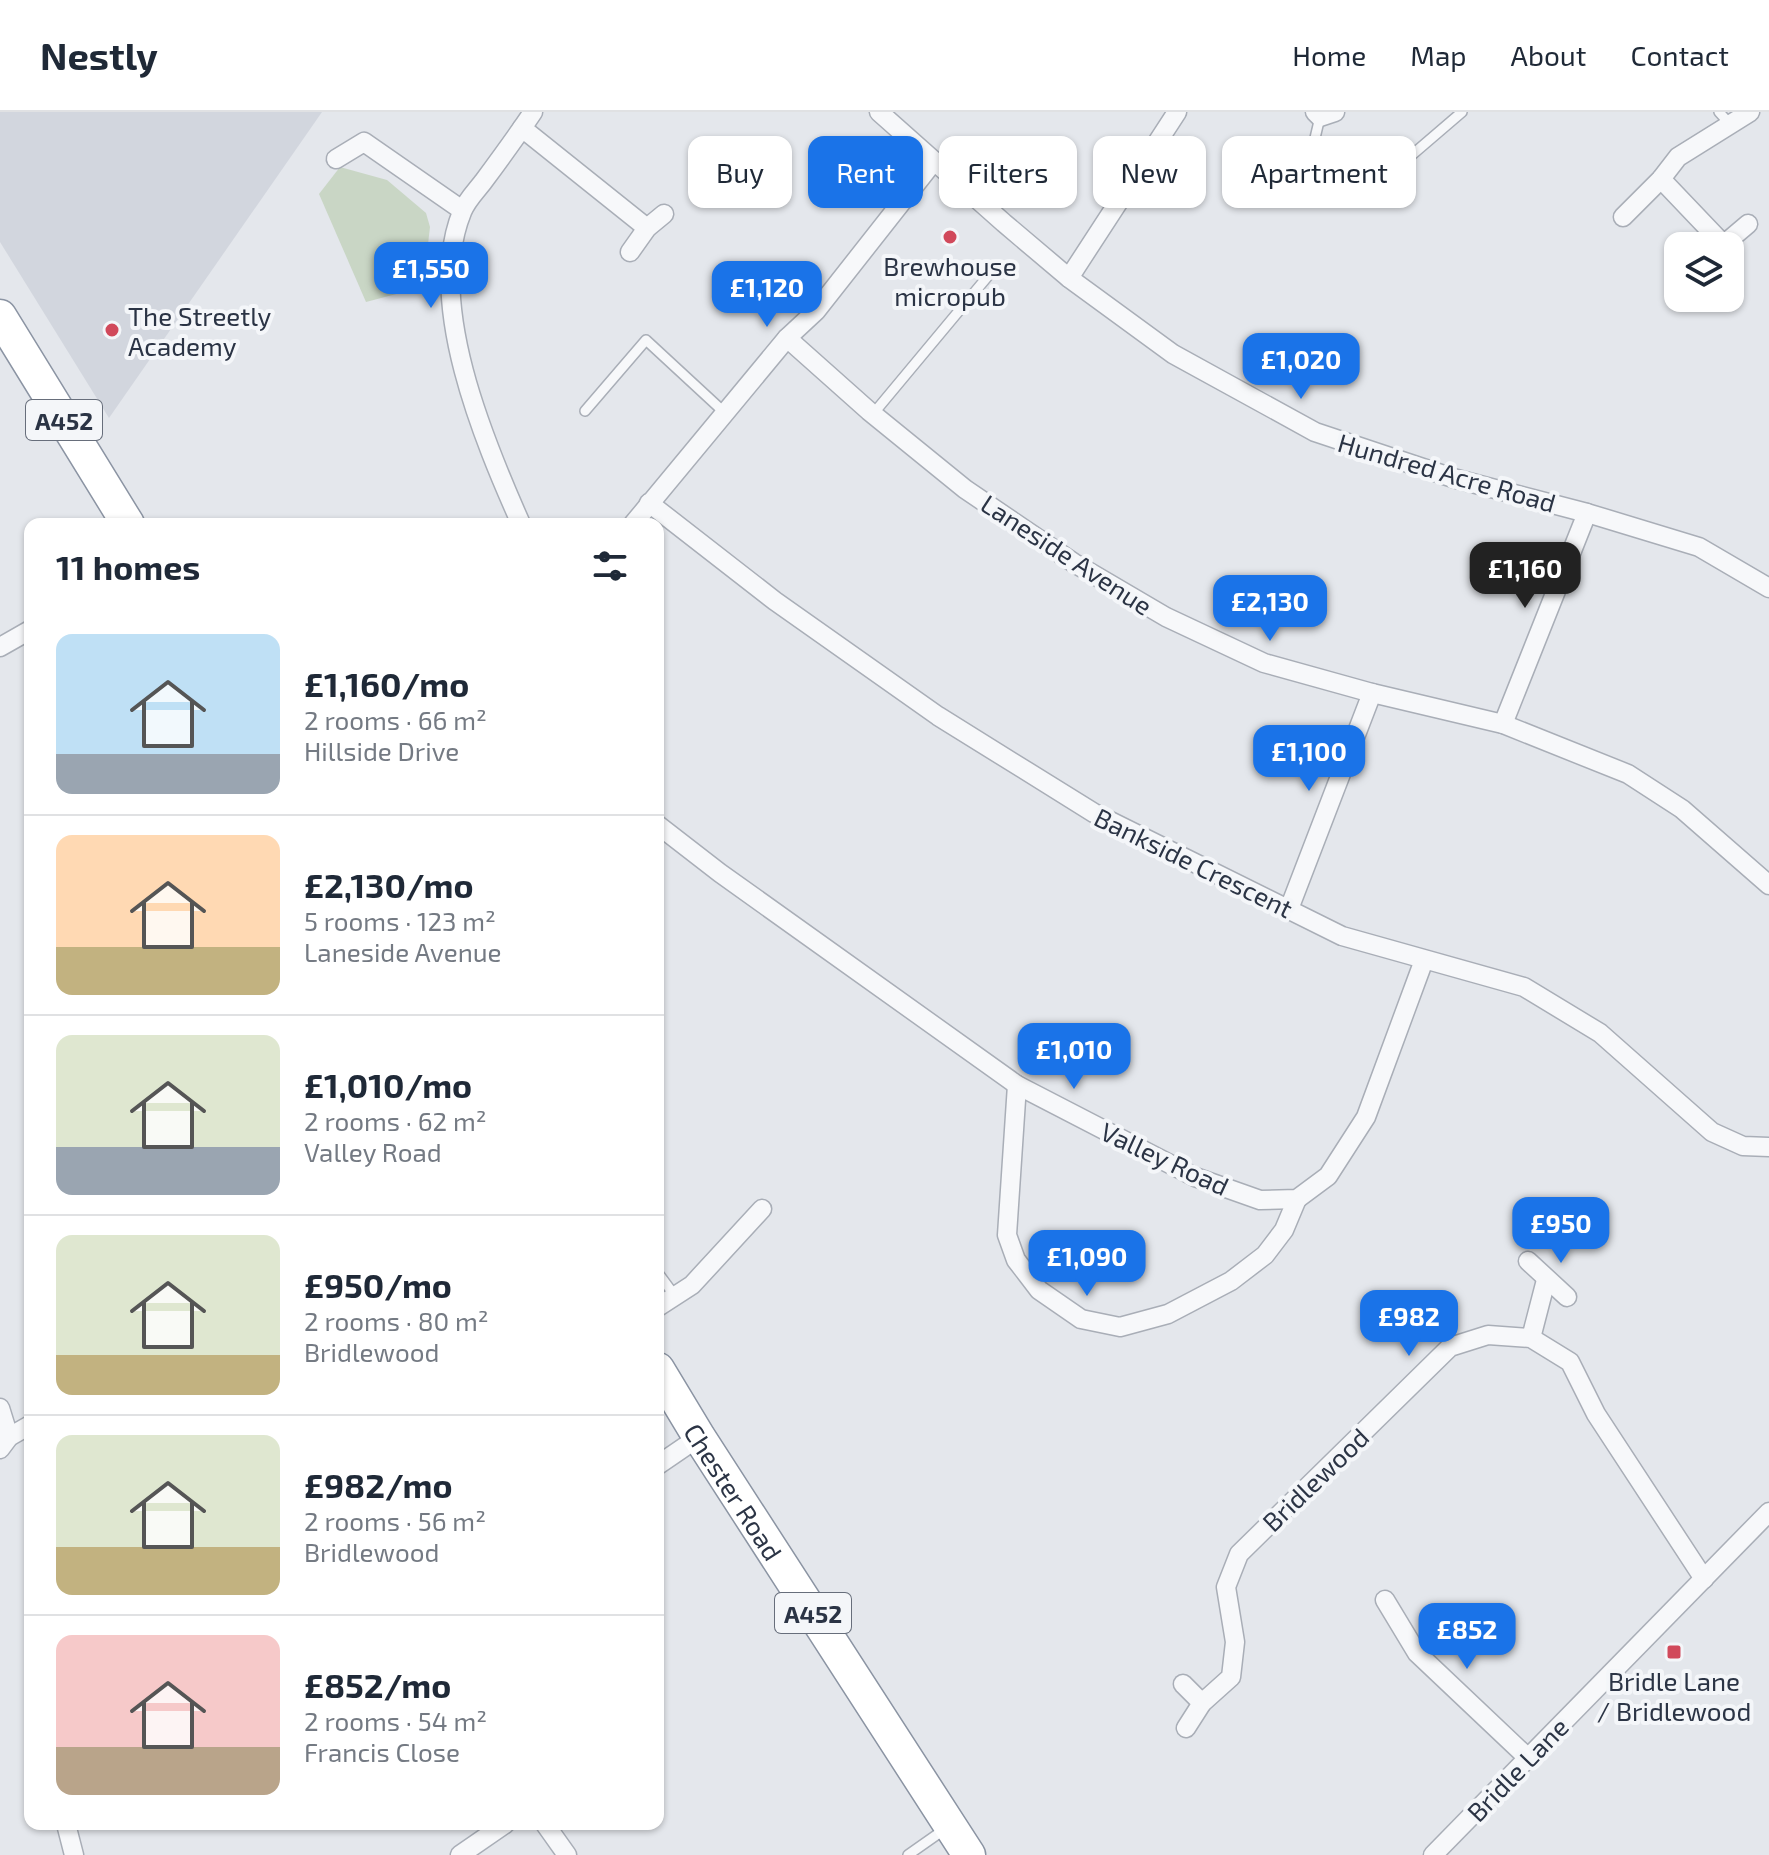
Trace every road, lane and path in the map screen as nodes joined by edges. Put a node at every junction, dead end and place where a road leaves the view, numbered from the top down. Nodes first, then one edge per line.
1 (533, 112) edge
2 (879, 112) edge
3 (1177, 112) edge
4 (1462, 112) edge
5 (1750, 112) edge
6 (1323, 114) edge
7 (1724, 118) edge
8 (522, 128) junction
9 (336, 159) dead end
10 (934, 161) junction
11 (1661, 179) junction
12 (462, 210) junction
13 (664, 214) dead end
14 (1623, 217) dead end
15 (1748, 224) dead end
16 (647, 228) junction
17 (1710, 232) edge
18 (1738, 232) edge
19 (630, 252) dead end
20 (993, 270) dead end
21 (1069, 278) junction
22 (0, 316) edge
23 (787, 338) junction
24 (585, 411) dead end
25 (725, 413) junction
26 (873, 414) junction
27 (649, 503) junction
28 (1587, 513) junction
29 (124, 518) edge
30 (518, 518) edge
31 (638, 518) edge
32 (1769, 588) edge
33 (24, 633) edge
34 (1, 645) edge
35 (1372, 693) junction
36 (1503, 724) junction
37 (664, 830) edge
38 (1769, 885) edge
39 (1289, 909) junction
40 (1424, 960) junction
41 (1017, 1085) junction
42 (1769, 1147) edge
43 (1297, 1199) junction
44 (762, 1209) dead end
45 (1528, 1261) dead end
46 (1546, 1280) junction
47 (664, 1281) edge
48 (675, 1296) junction
49 (1567, 1297) dead end
50 (664, 1303) edge
51 (1531, 1338) junction
52 (664, 1379) edge
53 (0, 1408) edge
54 (24, 1429) edge
55 (699, 1437) junction
56 (4, 1443) edge
57 (664, 1461) edge
58 (1769, 1512) edge
59 (1704, 1579) junction
60 (1385, 1600) dead end
61 (1183, 1684) dead end
62 (1202, 1703) junction
63 (1186, 1728) dead end
64 (1528, 1758) junction
65 (951, 1825) junction
66 (68, 1830) edge
67 (496, 1830) edge
68 (549, 1830) edge
69 (911, 1854) edge
70 (74, 1855) edge
71 (460, 1855) edge
72 (567, 1855) edge
73 (969, 1855) edge
74 (1434, 1855) edge

1 - 8 street
2 - 10 street, Hundred Acre Road
3 - 21 street
4 - 6 lane
5 - 7 street
7 - 11 street
8 - 12 street
8 - 16 street
9 - 12 street
10 - 21 street, Hundred Acre Road
10 - 23 street
11 - 14 street
11 - 17 street
12 - 30 street
13 - 16 street
15 - 18 street
16 - 19 street
20 - 26 lane
21 - 28 street, Hundred Acre Road
22 - 29 highway, A452
23 - 25 street
23 - 26 street, Laneside Avenue
24 - 25 lane
25 - 27 street
26 - 35 street, Laneside Avenue
27 - 31 street
27 - 39 street, Bankside Crescent
28 - 32 street, Hundred Acre Road
28 - 36 street
33 - 34 street
35 - 36 street, Laneside Avenue
35 - 39 street
36 - 38 street, Laneside Avenue
37 - 41 street, Valley Road
39 - 40 street, Bankside Crescent
40 - 42 street, Bankside Crescent
40 - 43 street
41 - 43 street, Valley Road
41 - 43 street
44 - 48 street
45 - 46 street
46 - 49 street
46 - 51 street
47 - 48 lane
48 - 50 street
51 - 59 street, Bridlewood
51 - 62 street, Bridlewood
52 - 55 highway, Chester Road / A452
53 - 56 street
54 - 56 street
55 - 57 street
55 - 65 highway, Chester Road / A452
58 - 59 street, Bridle Lane
59 - 64 street, Bridle Lane
60 - 64 street
61 - 62 street
62 - 63 street, Bridlewood
64 - 74 street, Bridle Lane
65 - 69 lane
65 - 73 highway, Chester Road / A452
66 - 70 street
67 - 71 street
68 - 72 street

